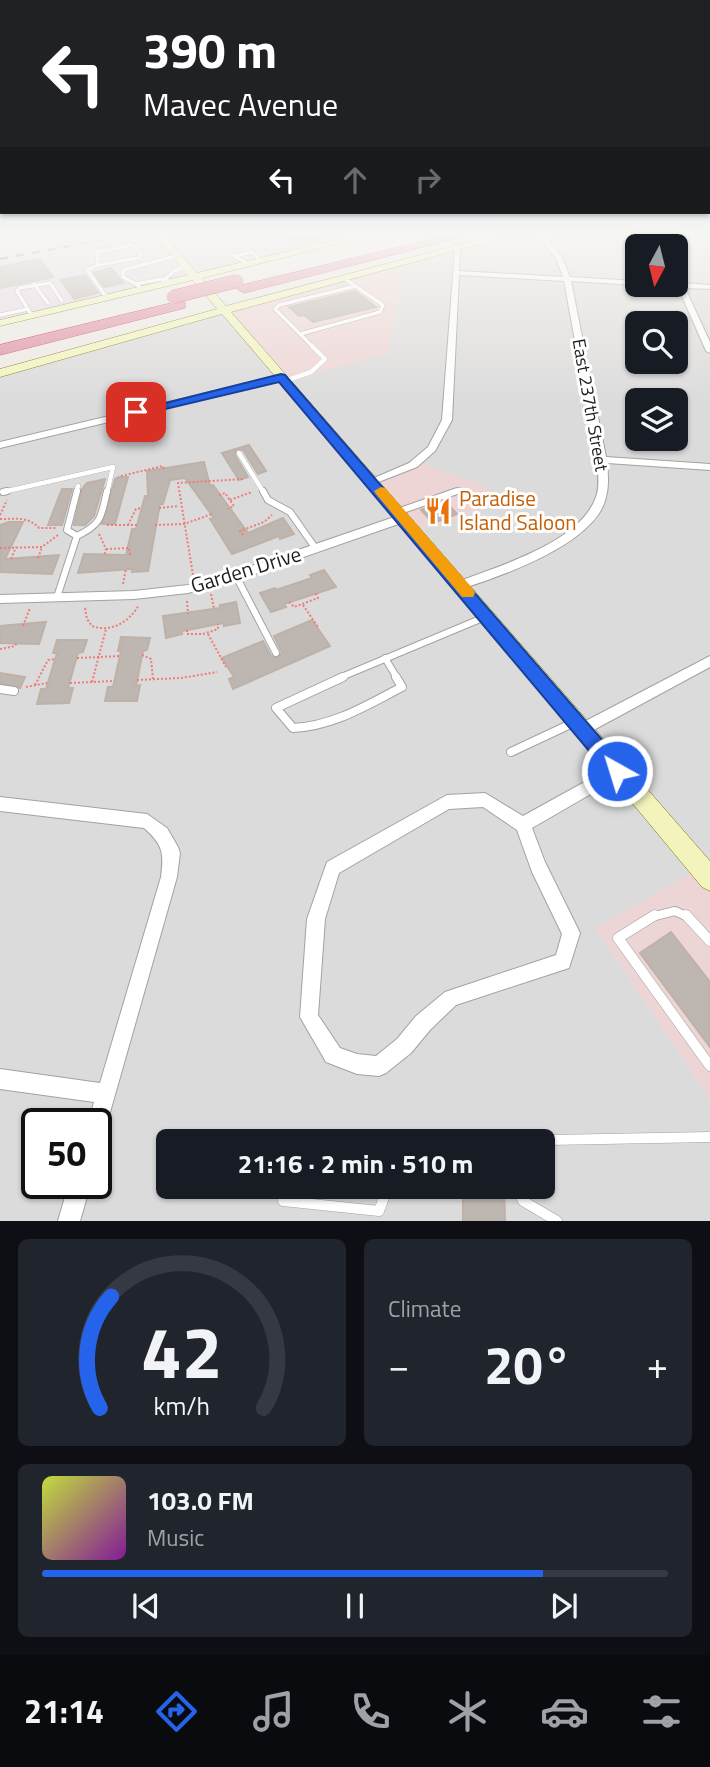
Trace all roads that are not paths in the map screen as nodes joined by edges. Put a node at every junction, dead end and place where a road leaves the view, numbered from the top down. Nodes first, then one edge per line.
1 (18, 291) edge
2 (39, 291) edge
3 (55, 291) edge
4 (102, 291) edge
5 (130, 291) edge
6 (143, 291) edge
7 (160, 291) edge
8 (162, 291) edge
9 (180, 291) edge
10 (207, 291) edge
11 (237, 291) edge
12 (298, 291) edge
13 (336, 291) edge
14 (363, 291) edge
15 (455, 291) edge
16 (569, 291) edge
17 (126, 293) junction
18 (279, 296) junction
19 (107, 298) junction
20 (684, 298) edge
21 (62, 301) dead end
22 (48, 303) dead end
23 (225, 310) junction
24 (30, 312) junction
25 (0, 315) edge
26 (0, 323) edge
27 (168, 325) junction
28 (300, 334) junction
29 (0, 340) edge
30 (0, 350) edge
31 (710, 351) edge
32 (0, 373) edge
33 (283, 379) junction
34 (0, 445) edge
35 (239, 453) dead end
36 (602, 460) junction
37 (710, 467) edge
38 (372, 481) junction
39 (78, 486) dead end
40 (460, 490) dead end
41 (3, 492) dead end
42 (400, 515) junction
43 (77, 536) junction
44 (316, 549) junction
45 (236, 576) junction
46 (461, 585) junction
47 (57, 597) junction
48 (0, 599) edge
49 (487, 616) junction
50 (276, 653) dead end
51 (384, 658) junction
52 (710, 661) edge
53 (0, 690) edge
54 (14, 691) dead end
55 (580, 725) junction
56 (511, 752) dead end
57 (617, 771) junction
58 (0, 804) edge
59 (523, 825) junction
60 (710, 879) edge
61 (710, 941) edge
62 (710, 1066) edge
63 (0, 1079) edge
64 (107, 1094) junction
65 (103, 1108) edge
66 (710, 1137) edge
67 (555, 1140) edge
68 (75, 1199) edge
69 (383, 1199) edge
70 (522, 1199) edge
71 (283, 1201) dead end
72 (69, 1221) edge
73 (558, 1221) edge

1 - 24 lane
2 - 22 lane
3 - 21 lane
4 - 19 lane
5 - 17 street
6 - 17 street
7 - 29 highway
8 - 30 highway
9 - 27 street
10 - 23 street
11 - 18 street
12 - 18 street
13 - 28 lane
14 - 28 lane
15 - 38 street
16 - 36 street, East 237th Street
17 - 19 street
18 - 23 street
19 - 24 street
20 - 31 street
23 - 27 street
23 - 33 street
24 - 25 lane
24 - 26 street
27 - 32 street
28 - 33 lane
33 - 34 street
33 - 38 street
35 - 44 lane
36 - 37 street
36 - 46 street, East 237th Street
38 - 42 street
39 - 43 lane
40 - 42 lane
41 - 43 lane
42 - 44 street, Garden Drive
42 - 46 street
43 - 47 lane
44 - 45 street, Garden Drive
45 - 47 street, Garden Drive
45 - 50 lane
46 - 49 street
47 - 48 street, Garden Drive
49 - 51 lane
49 - 55 street
51 - 51 lane
52 - 55 street
53 - 54 lane
55 - 56 lane
55 - 57 street
57 - 59 street
57 - 60 street
58 - 64 street
59 - 59 street
61 - 62 lane
63 - 64 street
64 - 65 street
66 - 67 lane
68 - 72 street
69 - 71 lane
70 - 73 lane

